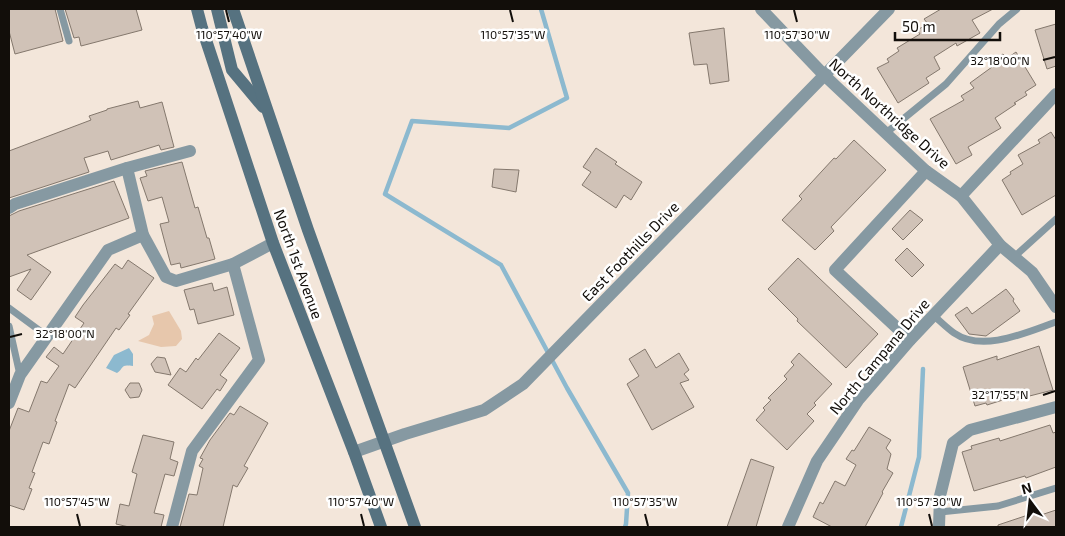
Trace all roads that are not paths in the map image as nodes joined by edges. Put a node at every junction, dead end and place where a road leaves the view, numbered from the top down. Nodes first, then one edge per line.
1 (60, 9) edge
2 (197, 9) edge
3 (217, 9) edge
4 (233, 9) edge
5 (761, 9) edge
6 (889, 9) edge
7 (1017, 9) edge
8 (69, 40) dead end
9 (824, 75) junction
10 (1056, 94) edge
11 (268, 113) junction
12 (886, 134) junction
13 (190, 151) dead end
14 (128, 168) junction
15 (926, 171) junction
16 (961, 196) junction
17 (9, 208) edge
18 (1056, 219) edge
19 (143, 235) junction
20 (273, 243) junction
21 (1000, 245) junction
22 (1014, 257) junction
23 (233, 264) junction
24 (1056, 307) edge
25 (9, 308) edge
26 (933, 315) junction
27 (1056, 322) edge
28 (9, 326) edge
29 (47, 336) junction
30 (910, 340) junction
31 (20, 375) junction
32 (9, 403) edge
33 (1056, 407) edge
34 (385, 440) junction
35 (354, 452) junction
36 (1056, 488) edge
37 (940, 512) junction
38 (172, 527) edge
39 (381, 527) edge
40 (415, 527) edge
41 (788, 527) edge
42 (939, 527) edge

1 - 8 lane
2 - 20 main road, North 1st Avenue
3 - 11 main road
4 - 11 main road, North 1st Avenue
5 - 9 street, North Northridge Drive
6 - 9 street, East Foothills Drive
7 - 12 lane
9 - 12 street, North Northridge Drive
9 - 34 street, East Foothills Drive
10 - 16 street
11 - 34 main road, North 1st Avenue
12 - 15 street, North Northridge Drive
13 - 14 street
14 - 17 street
14 - 19 street
15 - 16 street, North Northridge Drive
15 - 30 street
16 - 21 street, North Northridge Drive
18 - 22 lane
19 - 23 street
19 - 29 street
20 - 23 street
20 - 35 main road, North 1st Avenue
21 - 22 street, North Northridge Drive
21 - 26 street, North Campana Drive
22 - 24 street, North Northridge Drive
23 - 38 street
25 - 29 lane
26 - 27 lane
26 - 30 street, North Campana Drive
28 - 31 lane
29 - 31 street
30 - 41 street, North Campana Drive
31 - 32 street
33 - 37 street
34 - 35 street, East Foothills Drive
34 - 40 main road, North 1st Avenue
35 - 39 main road, North 1st Avenue
36 - 37 lane
37 - 42 street

